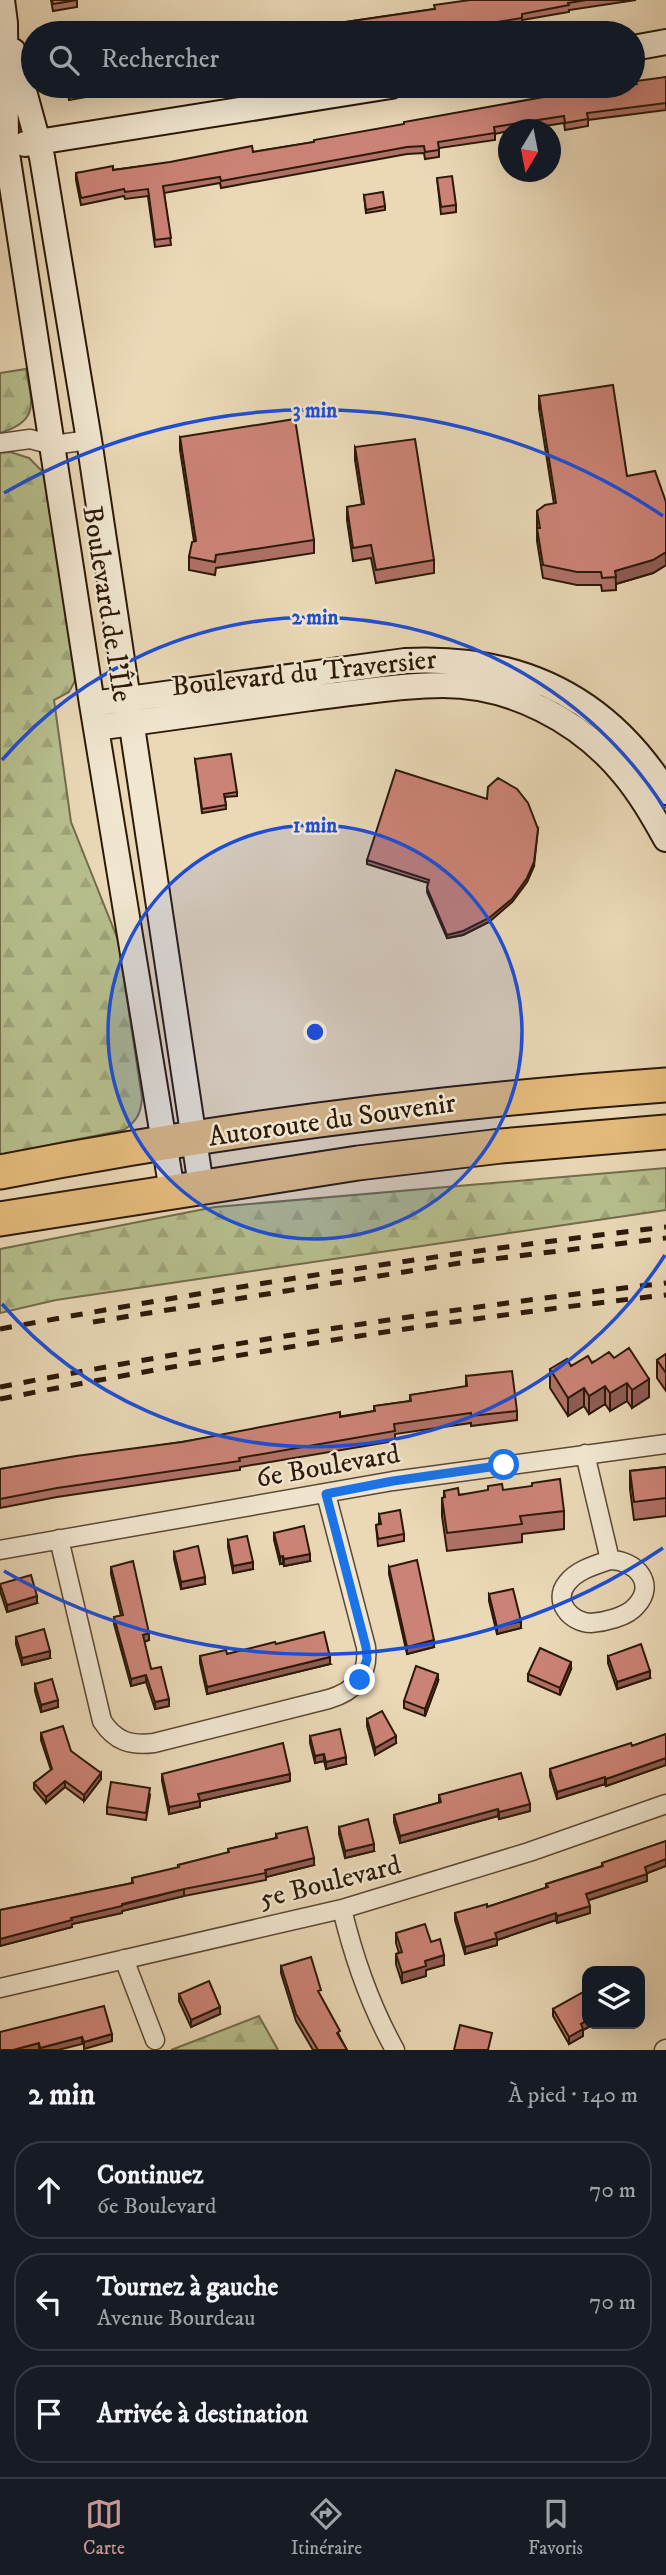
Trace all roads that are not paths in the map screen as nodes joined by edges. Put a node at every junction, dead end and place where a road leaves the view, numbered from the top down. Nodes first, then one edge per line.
1 (4, 12) edge
2 (666, 42) edge
3 (645, 46) edge
4 (21, 75) edge
5 (27, 98) edge
6 (316, 98) edge
7 (39, 142) junction
8 (3, 147) edge
9 (89, 440) junction
10 (0, 443) edge
11 (53, 445) junction
12 (130, 711) junction
13 (94, 716) junction
14 (666, 792) edge
15 (666, 839) edge
16 (666, 1085) edge
17 (666, 1132) edge
18 (179, 1141) junction
19 (0, 1172) edge
20 (186, 1189) junction
21 (0, 1219) edge
22 (666, 1444) edge
23 (585, 1454) junction
24 (326, 1494) junction
25 (59, 1539) junction
26 (0, 1550) edge
27 (610, 1560) junction
28 (666, 1804) edge
29 (342, 1909) junction
30 (124, 1959) junction
31 (0, 1988) edge
32 (155, 2040) dead end
33 (395, 2050) edge

1 - 4 street, Boulevard de l'Île
1 - 8 street, Boulevard de l'Île
2 - 3 street
5 - 7 street, Boulevard de l'Île
6 - 7 street
7 - 8 street
7 - 9 street, Boulevard de l'Île
8 - 11 street, Boulevard de l'Île
9 - 11 street
9 - 12 street, Boulevard de l'Île
10 - 11 street
11 - 13 street, Boulevard de l'Île
12 - 13 street, Boulevard du Traversier
12 - 14 street, Boulevard du Traversier
12 - 15 street, Boulevard du Traversier
12 - 18 street, Boulevard de l'Île
13 - 18 street, Boulevard de l'Île
16 - 18 highway, Autoroute du Souvenir
17 - 20 highway, Autoroute du Souvenir
18 - 19 highway, Autoroute du Souvenir
18 - 20 street, Boulevard de l'Île
20 - 21 highway, Autoroute du Souvenir
22 - 23 street, 6e Boulevard
23 - 24 street, 6e Boulevard
23 - 27 street
24 - 25 street, 6e Boulevard
24 - 25 street
25 - 26 street, 6e Boulevard
27 - 27 street
28 - 29 street, 5e Boulevard
29 - 30 street, 5e Boulevard
29 - 33 street
30 - 31 street, 5e Boulevard
30 - 32 street

